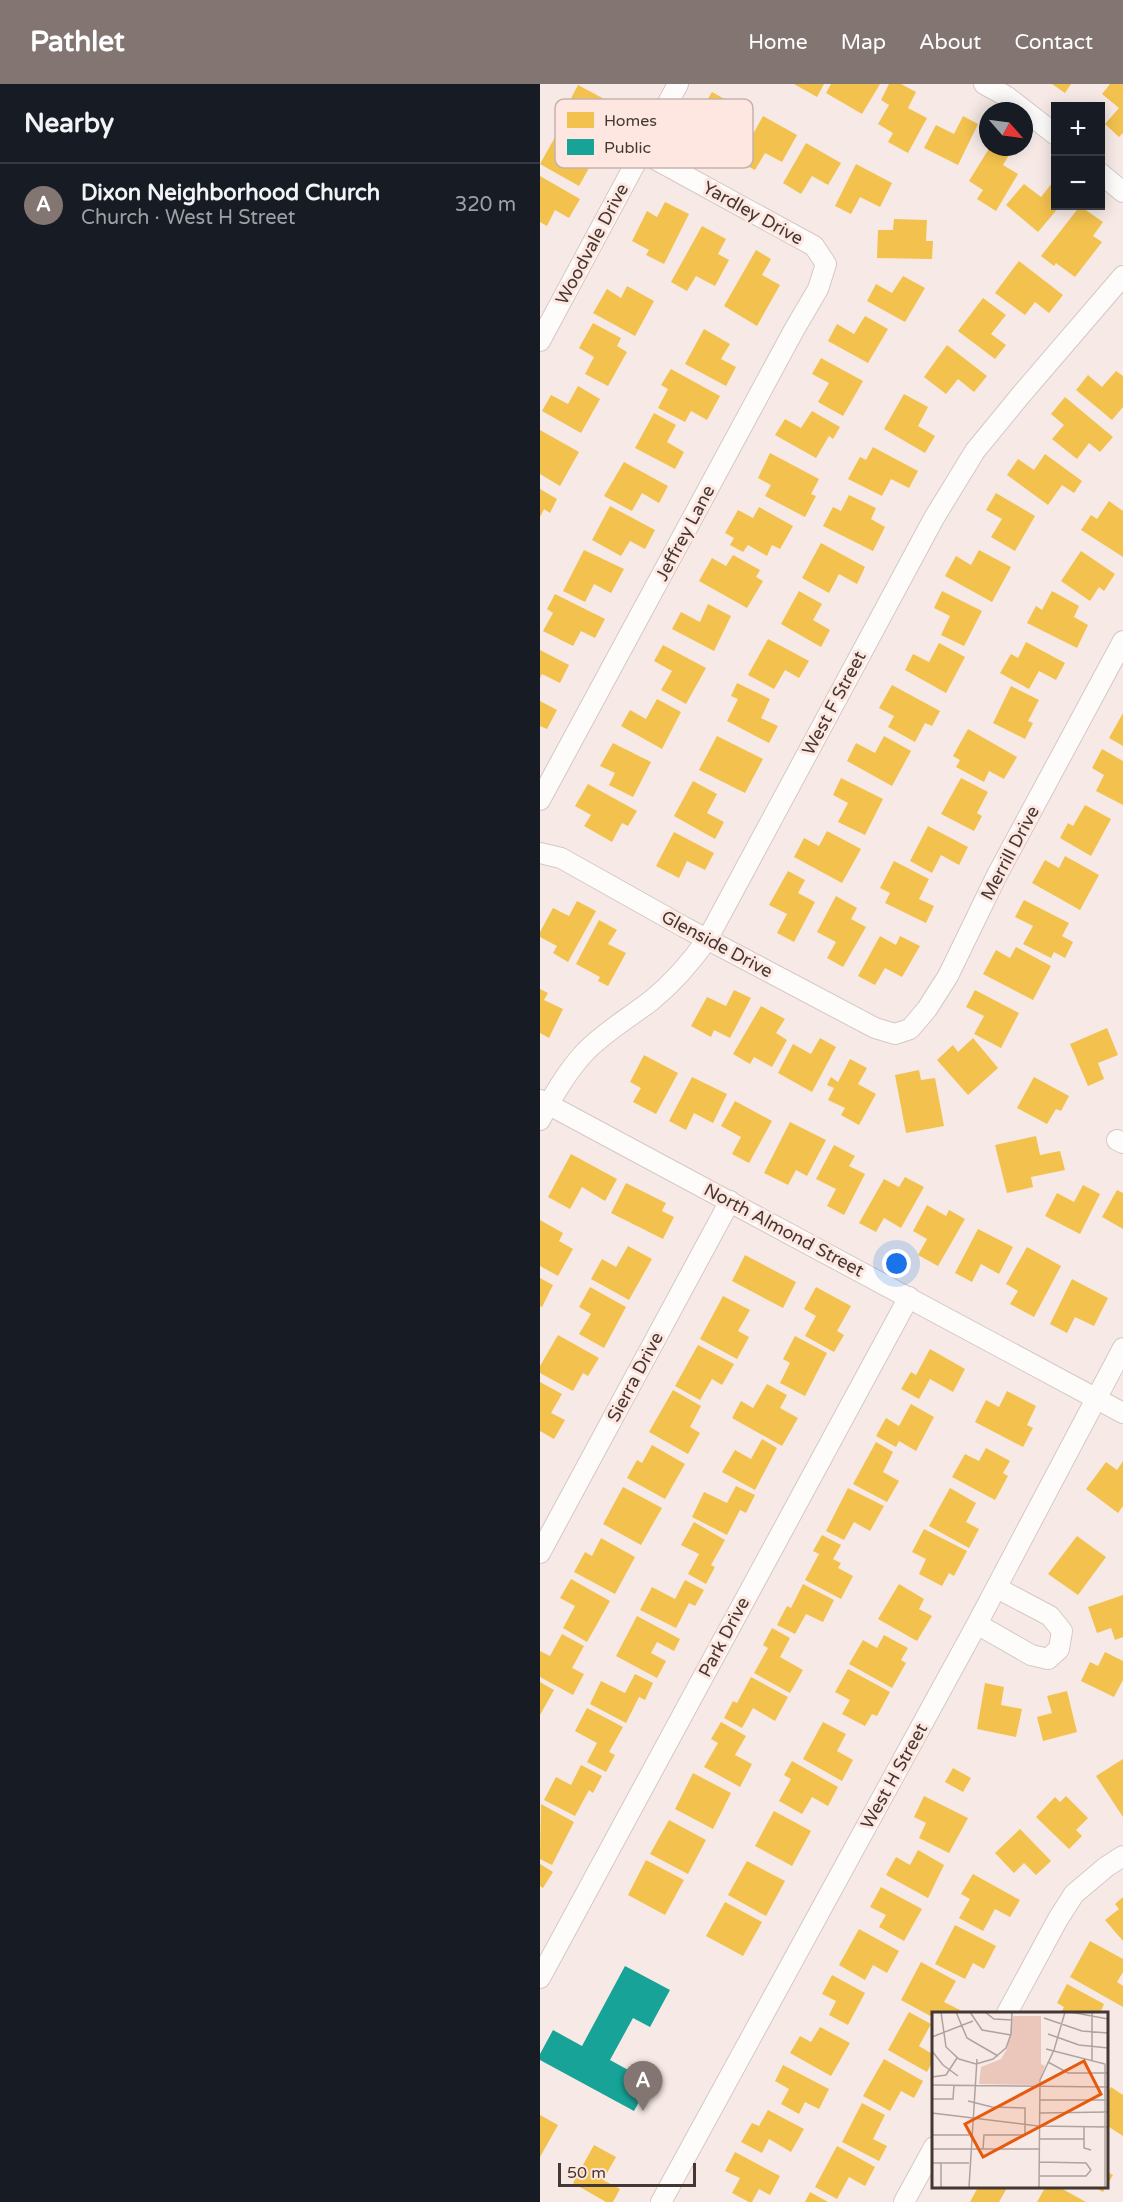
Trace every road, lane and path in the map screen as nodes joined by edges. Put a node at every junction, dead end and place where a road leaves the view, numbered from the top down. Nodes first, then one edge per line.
1 (678, 84) edge
2 (984, 84) edge
3 (670, 99) edge
4 (1051, 131) edge
5 (633, 168) edge
6 (671, 168) edge
7 (1105, 176) edge
8 (1123, 192) edge
9 (826, 264) joint
10 (1123, 276) edge
11 (540, 341) edge
12 (1123, 640) edge
13 (540, 800) edge
14 (540, 853) edge
15 (708, 938) junction
16 (875, 1028) joint
17 (543, 1108) edge
18 (730, 1201) junction
19 (909, 1297) junction
20 (1123, 1348) edge
21 (1096, 1397) junction
22 (1123, 1413) edge
23 (540, 1553) edge
24 (997, 1588) junction
25 (977, 1624) junction
26 (1123, 1856) edge
27 (540, 1978) edge
28 (1008, 2012) edge
29 (932, 2151) edge
30 (661, 2202) edge
31 (904, 2202) edge

1 - 3 street, Woodvale Drive
2 - 4 street
5 - 11 street, Woodvale Drive
6 - 9 street, Yardley Drive
7 - 8 street
9 - 13 street, Jeffrey Lane
10 - 15 street, West F Street
12 - 16 street, Merrill Drive
14 - 15 street, Glenside Drive
15 - 16 street, Glenside Drive
15 - 17 street, West F Street
17 - 18 street, North Almond Street
18 - 19 street, North Almond Street
18 - 23 street, Sierra Drive
19 - 21 street, North Almond Street
19 - 27 street, Park Drive
20 - 21 street, West H Street
21 - 22 street, North Almond Street
21 - 24 street, West H Street
24 - 25 street, West H Street
24 - 25 street
25 - 30 street, West H Street
26 - 28 street
29 - 31 street

